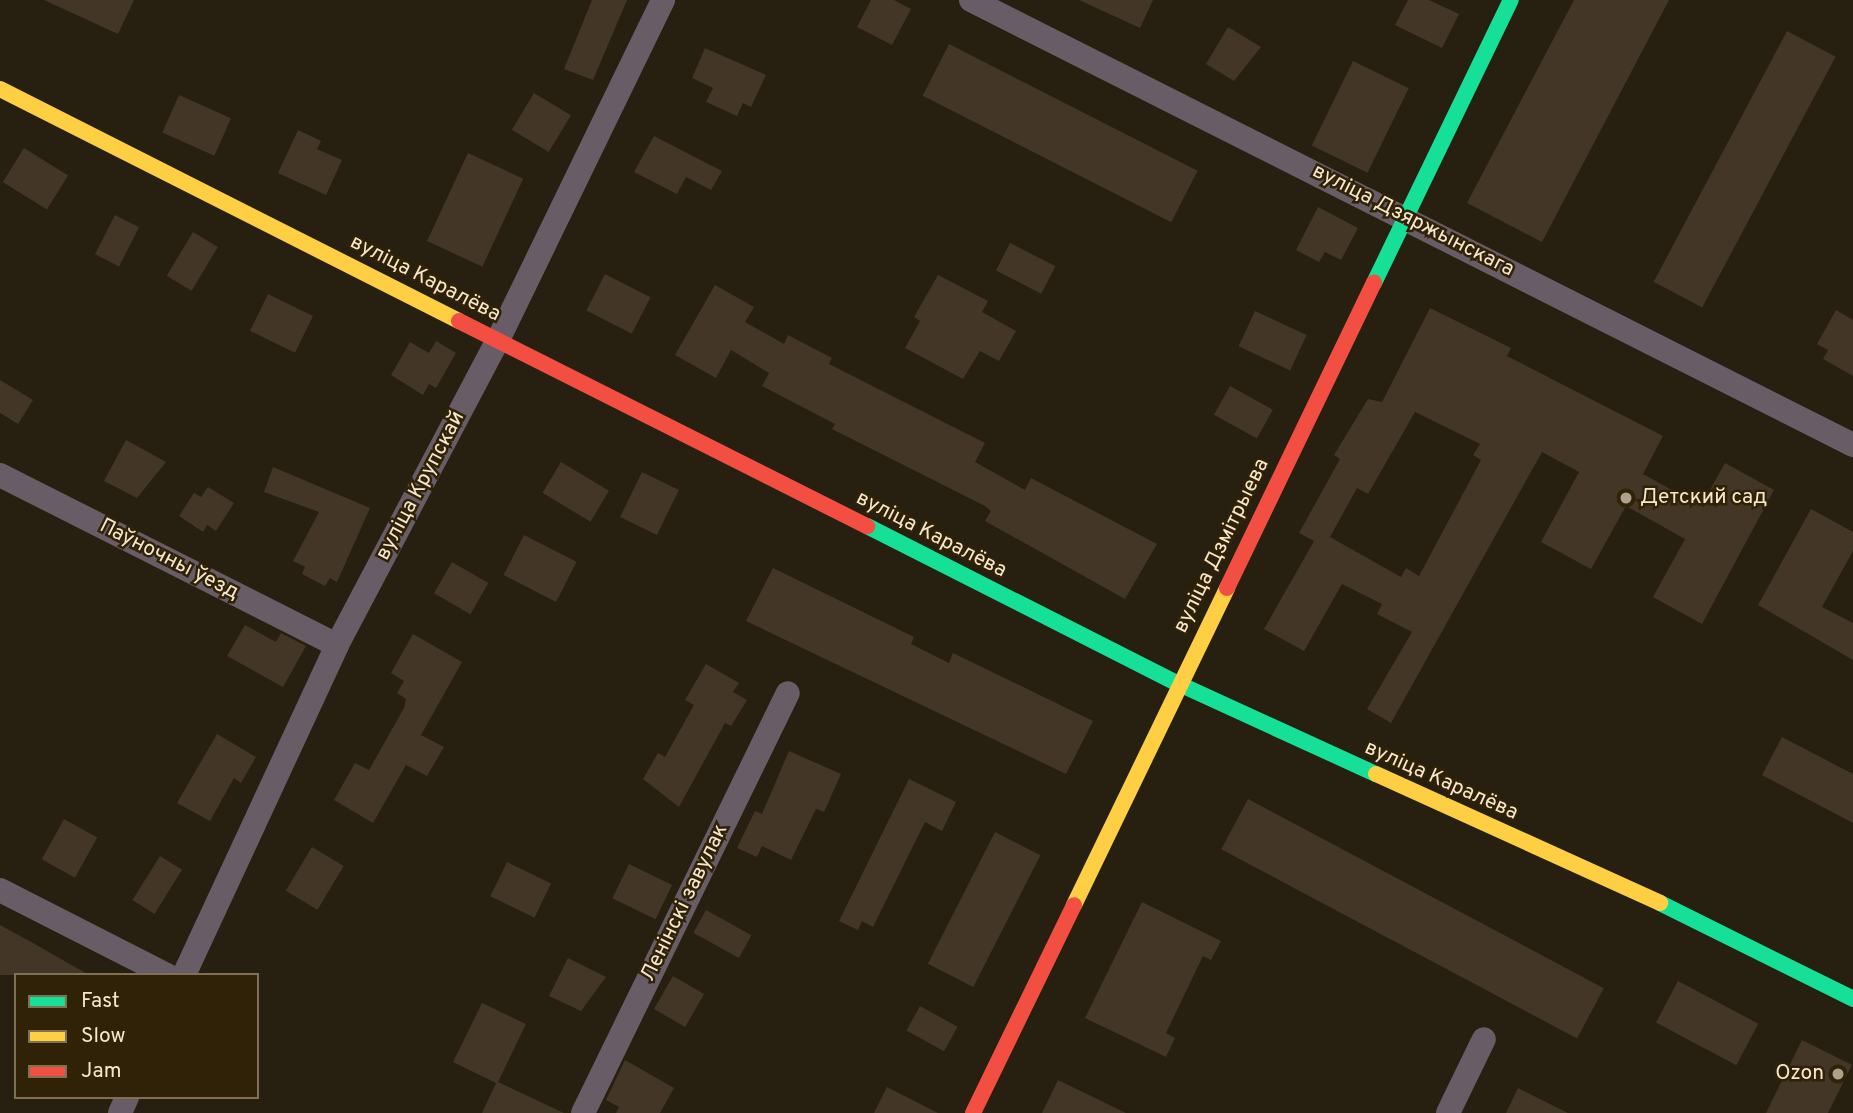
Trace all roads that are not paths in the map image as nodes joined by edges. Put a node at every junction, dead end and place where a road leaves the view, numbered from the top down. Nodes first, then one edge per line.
1 (663, 0) edge
2 (971, 0) edge
3 (1511, 0) edge
4 (0, 89) edge
5 (1405, 216) junction
6 (498, 340) junction
7 (1853, 445) edge
8 (0, 475) edge
9 (337, 645) junction
10 (1177, 683) junction
11 (788, 693) dead end
12 (0, 890) edge
13 (163, 973) edge
14 (185, 973) edge
15 (1853, 999) edge
16 (1484, 1040) dead end
17 (583, 1113) edge
18 (973, 1113) edge
19 (1448, 1113) edge

1 - 6 street, вуліца Крупскай
2 - 5 street, вуліца Дзяржынскага
3 - 5 street, вуліца Дзмітрыева
4 - 6 street, вуліца Каралёва
5 - 7 street, вуліца Дзяржынскага
5 - 10 street, вуліца Дзмітрыева
6 - 9 street, вуліца Крупскай
6 - 10 street, вуліца Каралёва
8 - 9 street, Паўночны ўезд
9 - 14 street, вуліца Крупскай
10 - 15 street, вуліца Каралёва
10 - 18 street, вуліца Дзмітрыева
11 - 17 street, Ленінскі завулак
12 - 13 street
16 - 19 street

